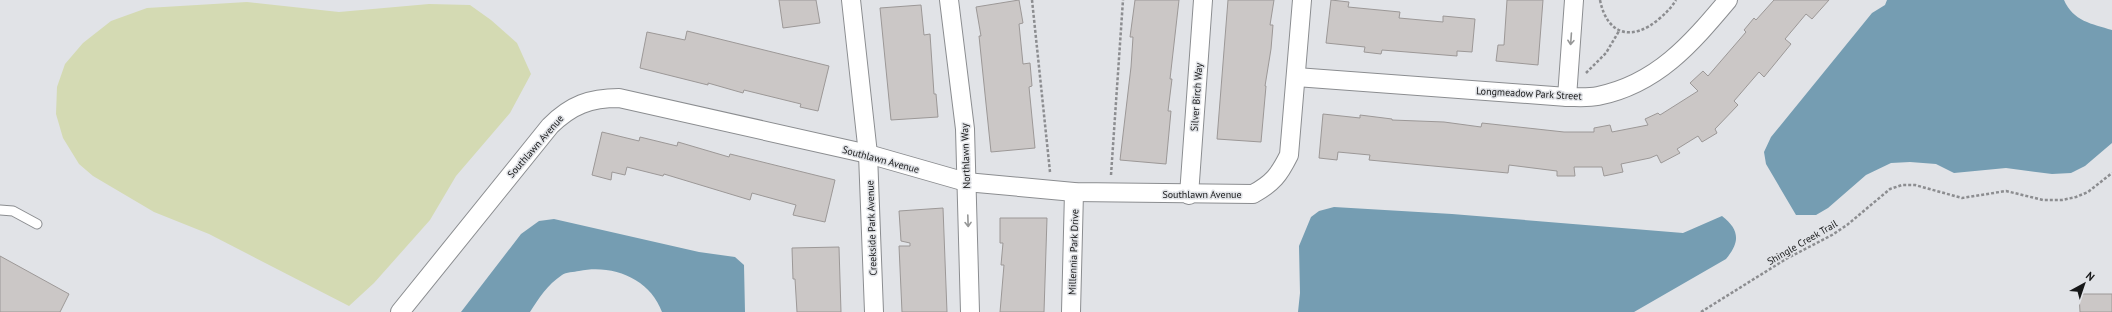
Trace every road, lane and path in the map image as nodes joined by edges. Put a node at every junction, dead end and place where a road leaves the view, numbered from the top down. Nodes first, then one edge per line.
1 (851, 0) edge
2 (949, 0) edge
3 (1032, 0) edge
4 (1123, 0) edge
5 (1203, 0) edge
6 (1302, 0) edge
7 (1574, 0) edge
8 (1600, 0) edge
9 (1676, 0) edge
10 (1728, 0) edge
11 (1619, 31) junction
12 (1296, 77) junction
13 (1580, 77) dead end
14 (1567, 98) junction
15 (868, 154) junction
16 (1050, 172) dead end
17 (2112, 173) edge
18 (1111, 175) dead end
19 (966, 182) junction
20 (1074, 192) junction
21 (1189, 195) junction
22 (0, 210) edge
23 (37, 224) dead end
24 (400, 312) edge
25 (874, 312) edge
26 (970, 312) edge
27 (1071, 312) edge
28 (1701, 312) edge

1 - 15 street, Creekside Park Avenue
2 - 19 street, Northlawn Way
3 - 16 path
4 - 18 path
5 - 21 street, Silver Birch Way
6 - 12 street, Southlawn Avenue
7 -> 14 street
8 - 11 path
9 - 11 path
10 - 14 street, Longmeadow Park Street
11 - 13 path
12 - 14 street, Longmeadow Park Street
12 - 21 street, Southlawn Avenue
15 - 19 street, Southlawn Avenue
15 - 24 street, Southlawn Avenue
15 - 25 street, Creekside Park Avenue
17 - 28 path, Shingle Creek Trail
19 - 20 street, Southlawn Avenue
19 -> 26 street, Northlawn Way
20 - 21 street, Southlawn Avenue
20 - 27 street, Millennia Park Drive
22 - 23 lane

